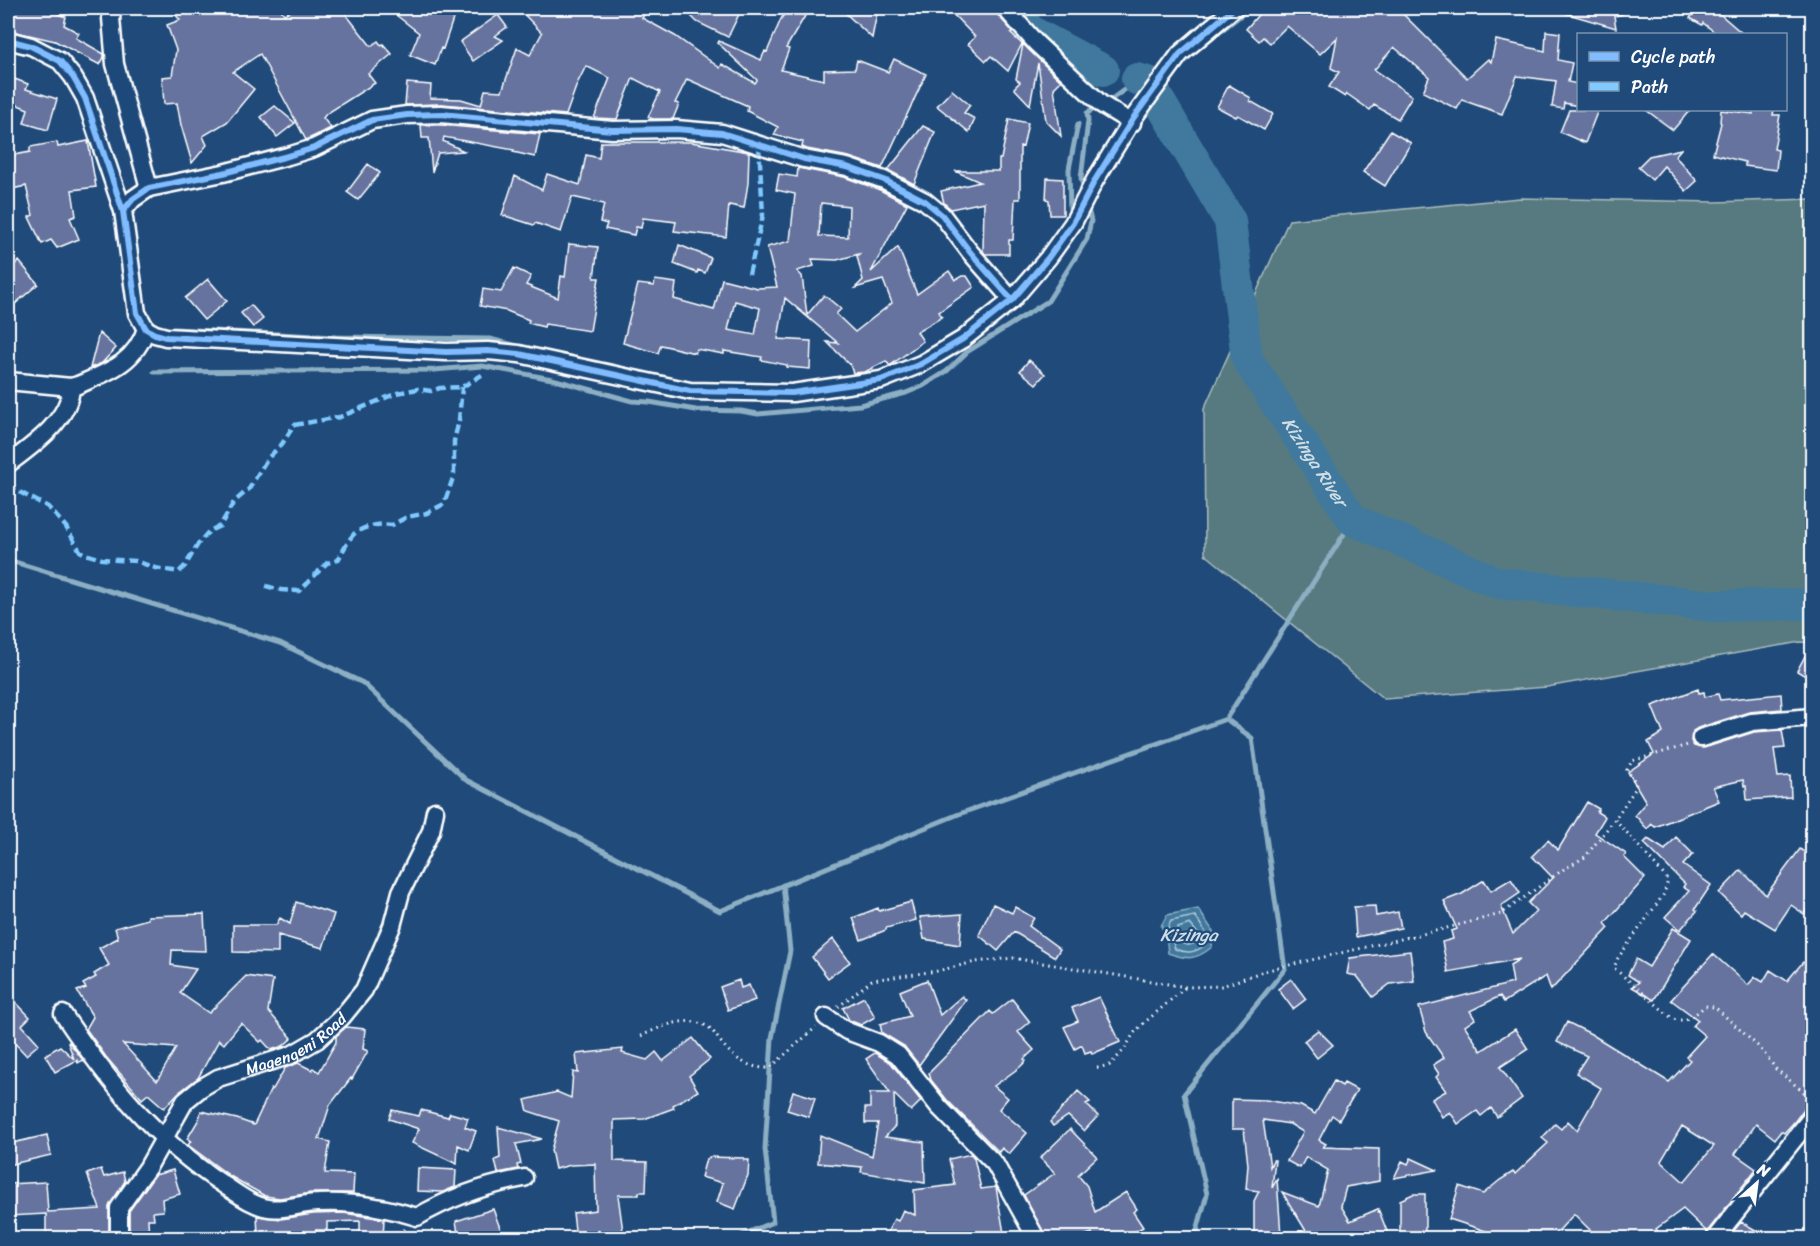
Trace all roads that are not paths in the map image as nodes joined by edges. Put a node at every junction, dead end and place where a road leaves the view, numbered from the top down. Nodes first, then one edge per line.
1 (113, 8) edge
2 (1005, 8) edge
3 (1234, 8) edge
4 (8, 40) edge
5 (1133, 120) junction
6 (149, 188) junction
7 (123, 211) junction
8 (1012, 300) junction
9 (146, 329) junction
10 (8, 381) edge
11 (70, 387) junction
12 (8, 464) edge
13 (1812, 717) edge
14 (1701, 738) road end
15 (435, 811) dead end
16 (63, 1014) dead end
17 (826, 1017) road end
18 (1812, 1118) edge
19 (165, 1139) junction
20 (524, 1178) dead end
21 (118, 1239) edge
22 (1036, 1239) edge
23 (1715, 1239) edge

1 - 6 street
2 - 5 street
3 - 5 street
4 - 7 street
5 - 8 street
6 - 7 street
6 - 8 street
7 - 9 street
8 - 9 street
9 - 11 street
10 - 11 street
11 - 12 street
13 - 14 street
15 - 19 street, Magengeni Road
16 - 19 street
17 - 22 street
18 - 23 street
19 - 20 street
19 - 21 street, Magengeni Road

